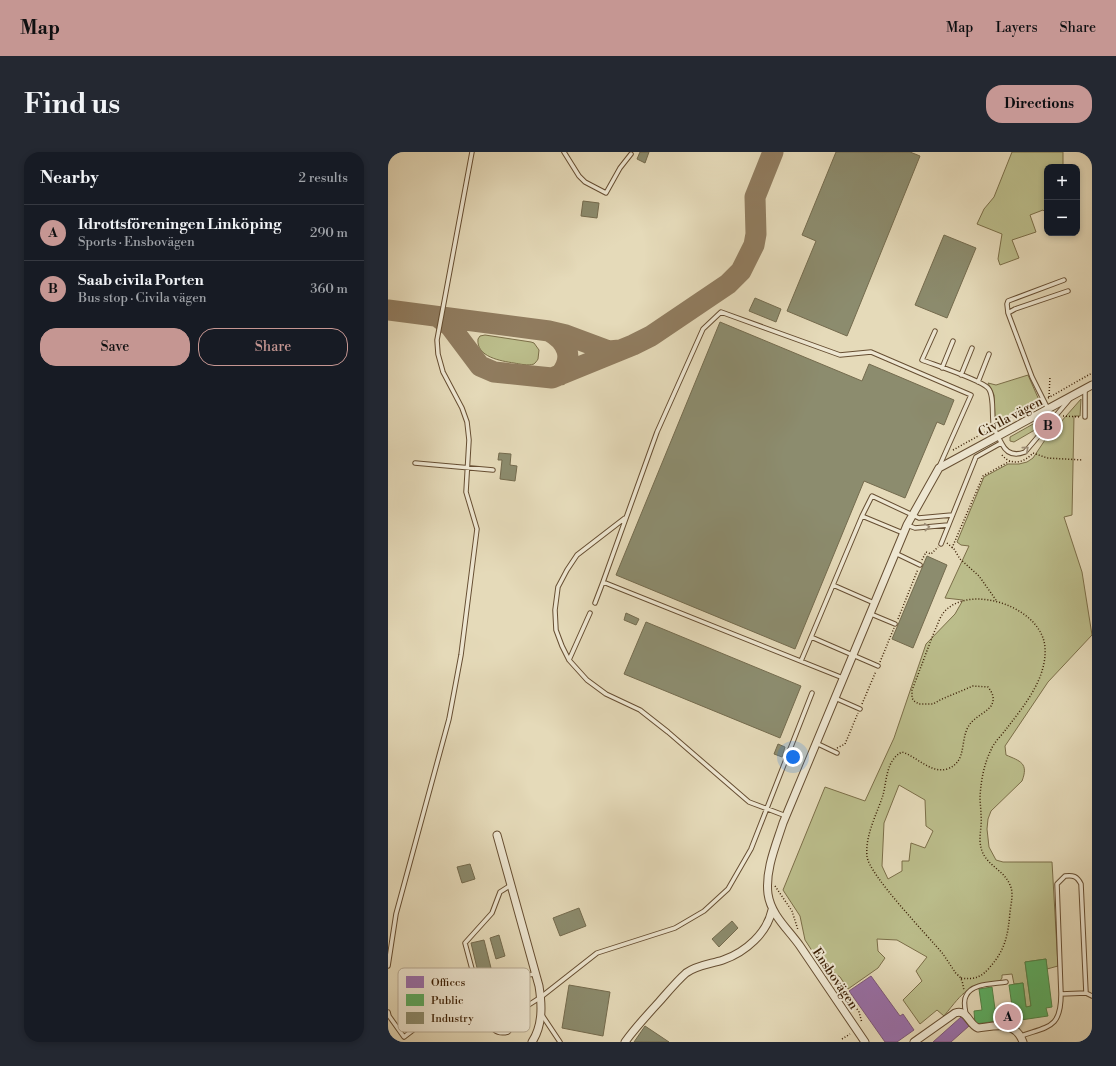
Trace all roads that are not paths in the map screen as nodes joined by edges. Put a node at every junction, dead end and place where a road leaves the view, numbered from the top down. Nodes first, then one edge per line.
1 (472, 152) edge
2 (564, 152) edge
3 (631, 154) dead end
4 (1064, 280) dead end
5 (1068, 291) dead end
6 (1008, 314) junction
7 (935, 331) dead end
8 (953, 341) dead end
9 (972, 348) dead end
10 (989, 354) dead end
11 (942, 368) junction
12 (960, 375) junction
13 (978, 382) junction
14 (1092, 385) edge
15 (1085, 388) junction
16 (1072, 396) junction
17 (1048, 409) junction
18 (1085, 417) road end
19 (998, 436) junction
20 (1001, 443) junction
21 (415, 462) dead end
22 (468, 468) junction
23 (939, 468) junction
24 (493, 470) dead end
25 (912, 515) junction
26 (952, 515) junction
27 (862, 516) junction
28 (626, 518) junction
29 (907, 525) junction
30 (948, 525) junction
31 (903, 533) junction
32 (941, 544) road end
33 (895, 553) junction
34 (920, 565) road end
35 (603, 582) junction
36 (833, 585) junction
37 (595, 603) dead end
38 (874, 603) junction
39 (590, 613) dead end
40 (870, 613) junction
41 (895, 624) road end
42 (811, 637) junction
43 (853, 655) junction
44 (570, 660) junction
45 (801, 661) junction
46 (878, 666) road end
47 (843, 678) junction
48 (812, 693) dead end
49 (835, 698) junction
50 (860, 709) road end
51 (816, 743) junction
52 (837, 753) dead end
53 (766, 809) junction
54 (786, 816) junction
55 (497, 835) dead end
56 (511, 885) junction
57 (772, 910) junction
58 (388, 966) edge
59 (472, 968) edge
60 (536, 974) junction
61 (530, 975) edge
62 (1006, 982) dead end
63 (1086, 993) junction
64 (1061, 994) junction
65 (1092, 996) edge
66 (541, 998) junction
67 (530, 1005) edge
68 (388, 1012) edge
69 (541, 1014) junction
70 (966, 1014) junction
71 (398, 1029) edge
72 (400, 1032) edge
73 (410, 1032) edge
74 (497, 1032) edge
75 (508, 1032) edge
76 (1022, 1039) edge
77 (532, 1042) edge
78 (560, 1042) edge
79 (625, 1042) edge
80 (865, 1042) edge
81 (914, 1042) edge

1 - 22 lane
2 - 3 lane
4 - 6 lane
5 - 6 lane
6 - 17 lane
7 - 11 lane
8 - 11 lane
9 - 12 lane
10 - 13 lane
11 - 12 lane
12 - 13 lane
13 - 19 lane
14 - 15 street, Civila vägen
15 - 16 street, Civila vägen
15 - 18 lane
16 - 17 street, Civila vägen
20 -> 16 lane
17 - 19 street, Civila vägen
19 - 20 lane
19 - 23 street, Civila vägen
20 - 26 lane
21 - 22 lane
22 - 24 lane
22 - 58 lane
23 - 25 street
23 - 28 lane
25 - 26 lane
25 - 27 lane
25 - 29 street
26 - 30 lane
27 - 31 lane
27 - 36 lane
28 - 35 lane
28 - 44 lane
29 -> 30 lane
29 - 31 street
30 - 32 lane
31 - 33 street
33 - 34 lane
33 - 38 street
35 - 37 lane
35 - 45 lane
36 - 38 lane
36 - 42 lane
38 - 40 street
39 - 44 lane
40 - 41 lane
40 - 43 street
42 - 43 lane
42 - 45 lane
43 - 46 lane
43 - 47 street
44 - 53 lane
45 - 47 lane
47 - 49 street
48 - 53 lane
49 - 50 lane
49 - 51 street
51 - 52 lane
51 - 54 street
53 - 54 lane
53 - 66 lane
54 - 57 street
55 - 56 street
56 - 59 lane
56 - 60 street
57 - 79 street
57 - 80 street, Ensbovägen
60 - 61 lane
60 - 66 street
62 - 70 lane
63 - 64 lane
63 - 64 lane
63 - 65 lane
64 - 76 lane
66 - 67 lane
66 - 69 street
68 - 71 lane
69 - 77 street
69 - 78 lane
70 - 76 street
70 - 81 street
72 - 73 lane
74 - 75 lane

